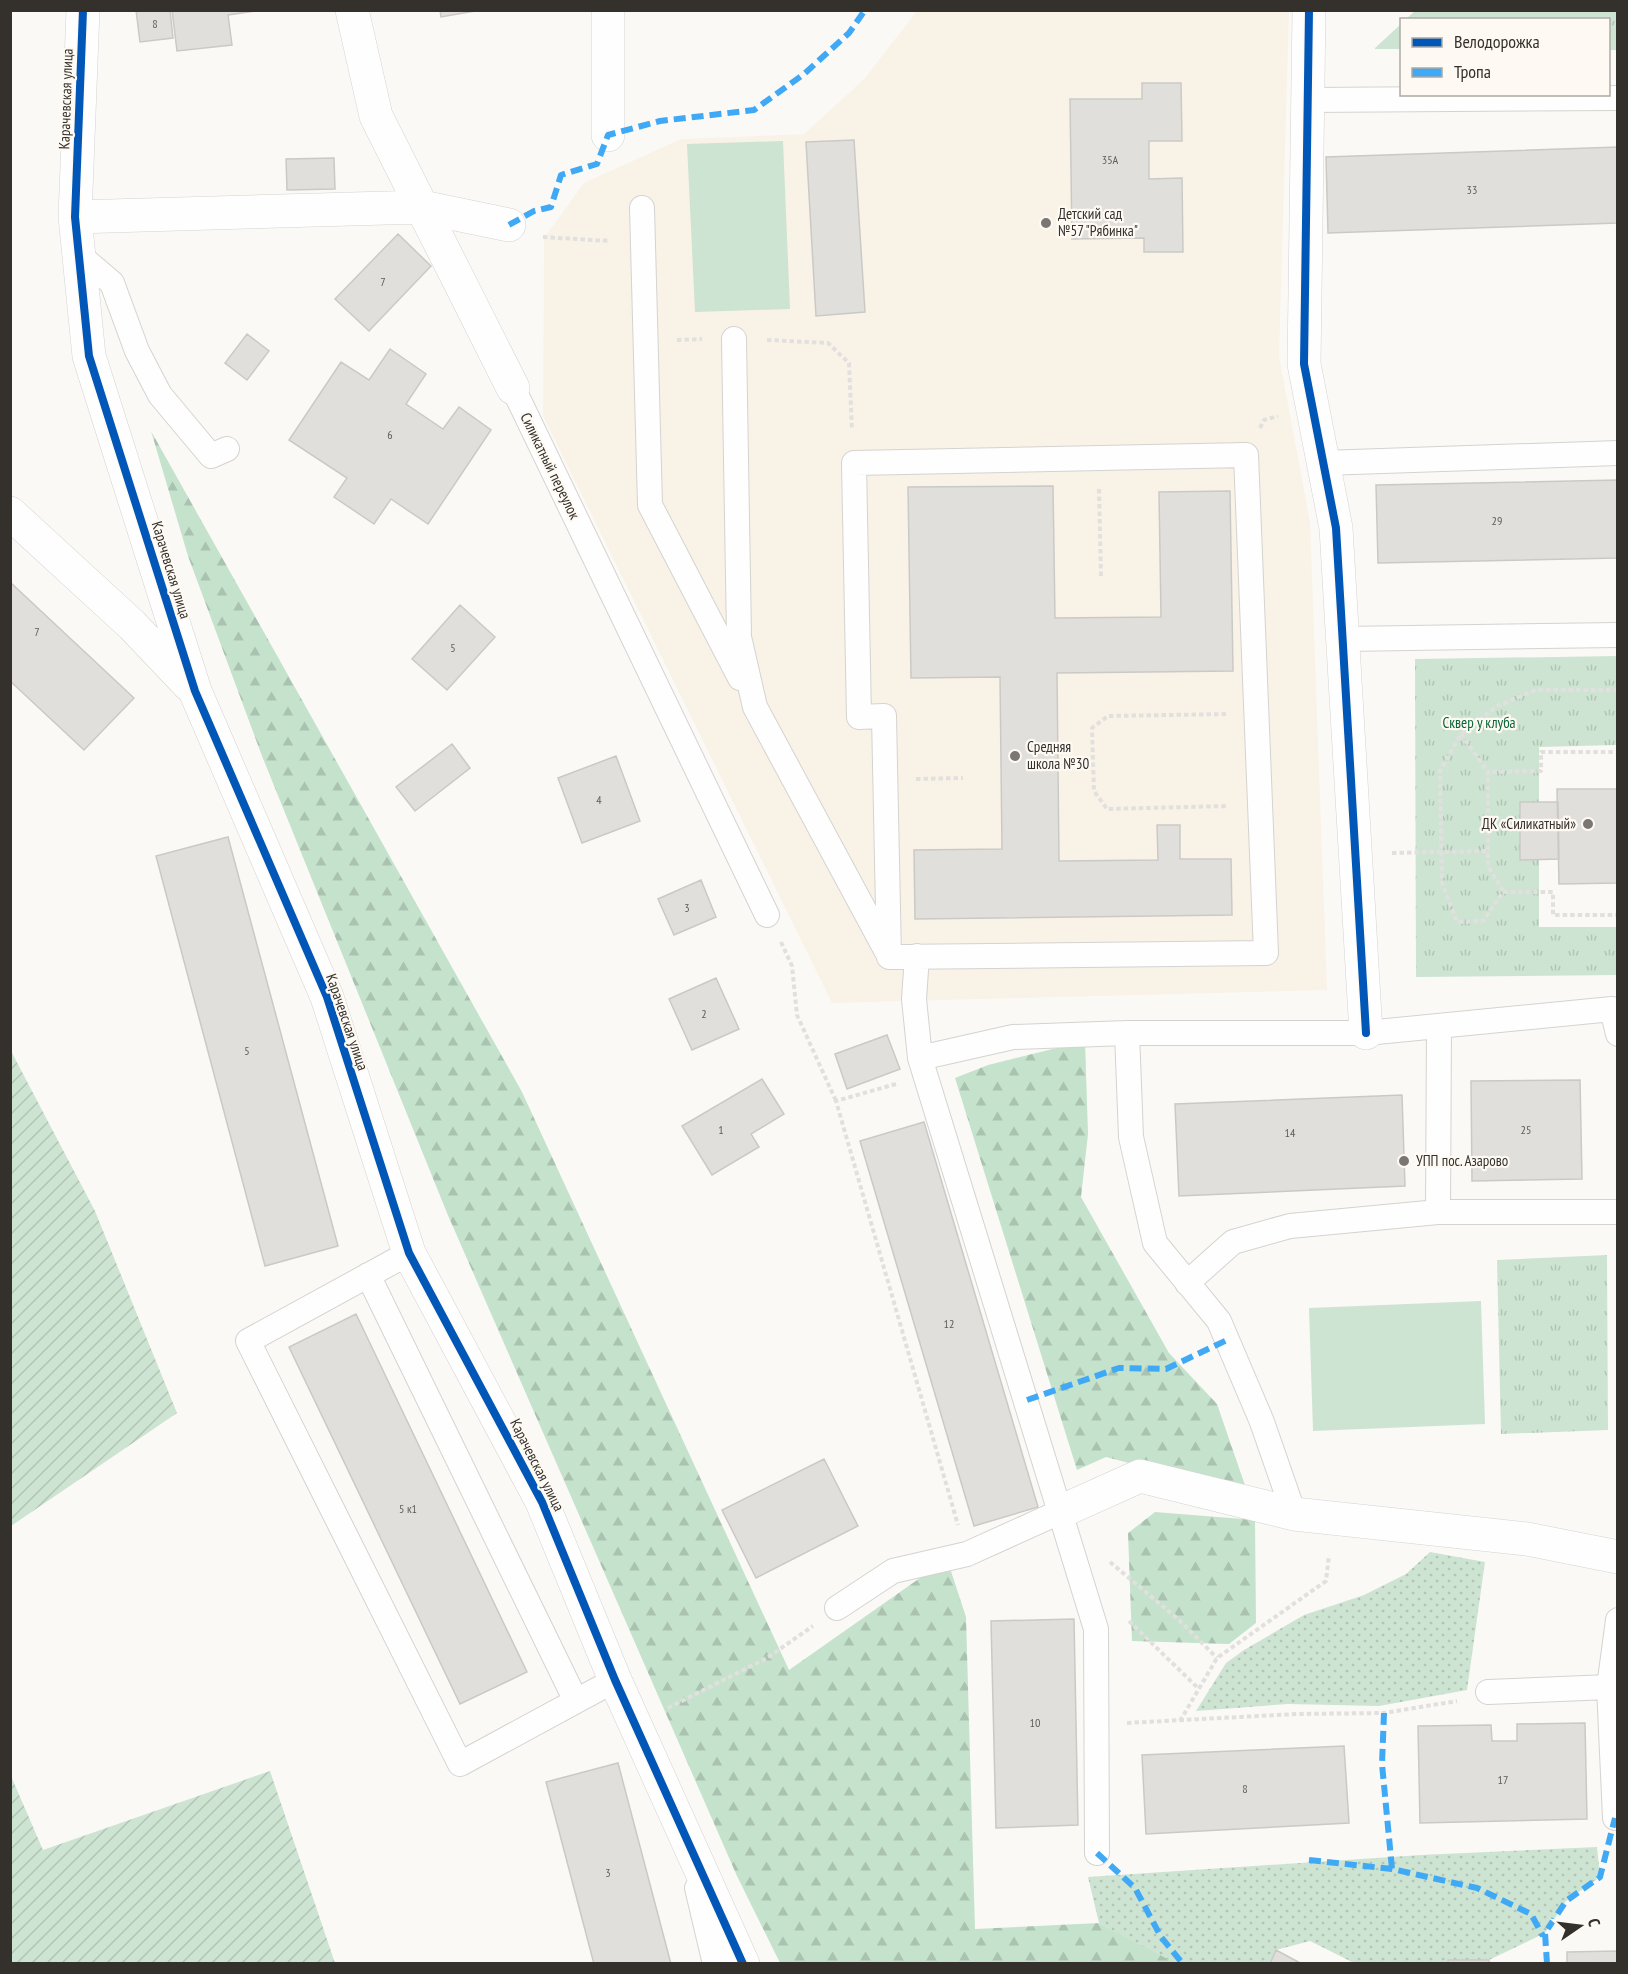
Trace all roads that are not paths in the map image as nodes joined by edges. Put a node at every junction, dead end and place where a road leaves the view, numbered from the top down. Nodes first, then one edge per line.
1 (83, 10) edge
2 (352, 10) edge
3 (608, 10) edge
4 (1309, 10) edge
5 (1617, 98) edge
6 (1307, 100) junction
7 (608, 135) dead end
8 (422, 207) junction
9 (642, 208) dead end
10 (75, 217) junction
11 (508, 225) road end
12 (78, 254) junction
13 (734, 339) road end
14 (513, 388) joint
15 (227, 449) dead end
16 (1617, 453) edge
17 (1323, 463) junction
18 (10, 513) edge
19 (1617, 635) edge
20 (1343, 639) junction
21 (195, 690) junction
22 (755, 707) junction
23 (767, 915) road end
24 (917, 956) junction
25 (889, 957) junction
26 (1439, 1026) junction
27 (1366, 1033) junction
28 (1127, 1034) junction
29 (1617, 1034) edge
30 (923, 1066) junction
31 (1438, 1212) junction
32 (1617, 1212) edge
33 (409, 1253) junction
34 (368, 1275) junction
35 (1187, 1283) junction
36 (1294, 1514) junction
37 (1064, 1518) junction
38 (1617, 1557) edge
39 (837, 1608) road end
40 (1617, 1620) edge
41 (615, 1680) junction
42 (1610, 1687) junction
43 (1488, 1692) road end
44 (576, 1701) junction
45 (1615, 1818) dead end
46 (682, 1824) junction
47 (1097, 1852) dead end
48 (716, 1964) edge
49 (743, 1964) edge

1 - 10 street, Карачевская улица
2 - 8 street, Силикатный переулок
3 - 7 street
4 - 6 street
5 - 6 lane
6 - 17 street
8 - 10 street
8 - 11 street
8 - 14 street, Силикатный переулок
9 - 22 lane
10 - 12 street, Карачевская улица
12 - 15 lane
12 - 21 street, Карачевская улица
13 - 22 lane
14 - 23 lane, Силикатный переулок
16 - 17 lane
17 - 20 street
18 - 21 street
19 - 20 lane
20 - 27 street
21 - 33 street, Карачевская улица
22 - 25 lane
24 - 25 lane
24 - 25 lane
24 - 30 lane
26 - 27 lane
26 - 29 lane
26 - 31 lane
27 - 28 lane
28 - 30 lane
28 - 35 lane
30 - 37 lane
31 - 32 lane
31 - 35 lane
33 - 34 lane
33 - 41 street, Карачевская улица
34 - 44 lane
34 - 44 lane
35 - 36 lane
36 - 37 street
36 - 38 street
37 - 39 lane
37 - 47 lane
40 - 42 lane
41 - 44 lane
41 - 46 street, Карачевская улица
42 - 43 lane
42 - 45 lane
46 - 48 lane
46 - 49 street, Карачевская улица

